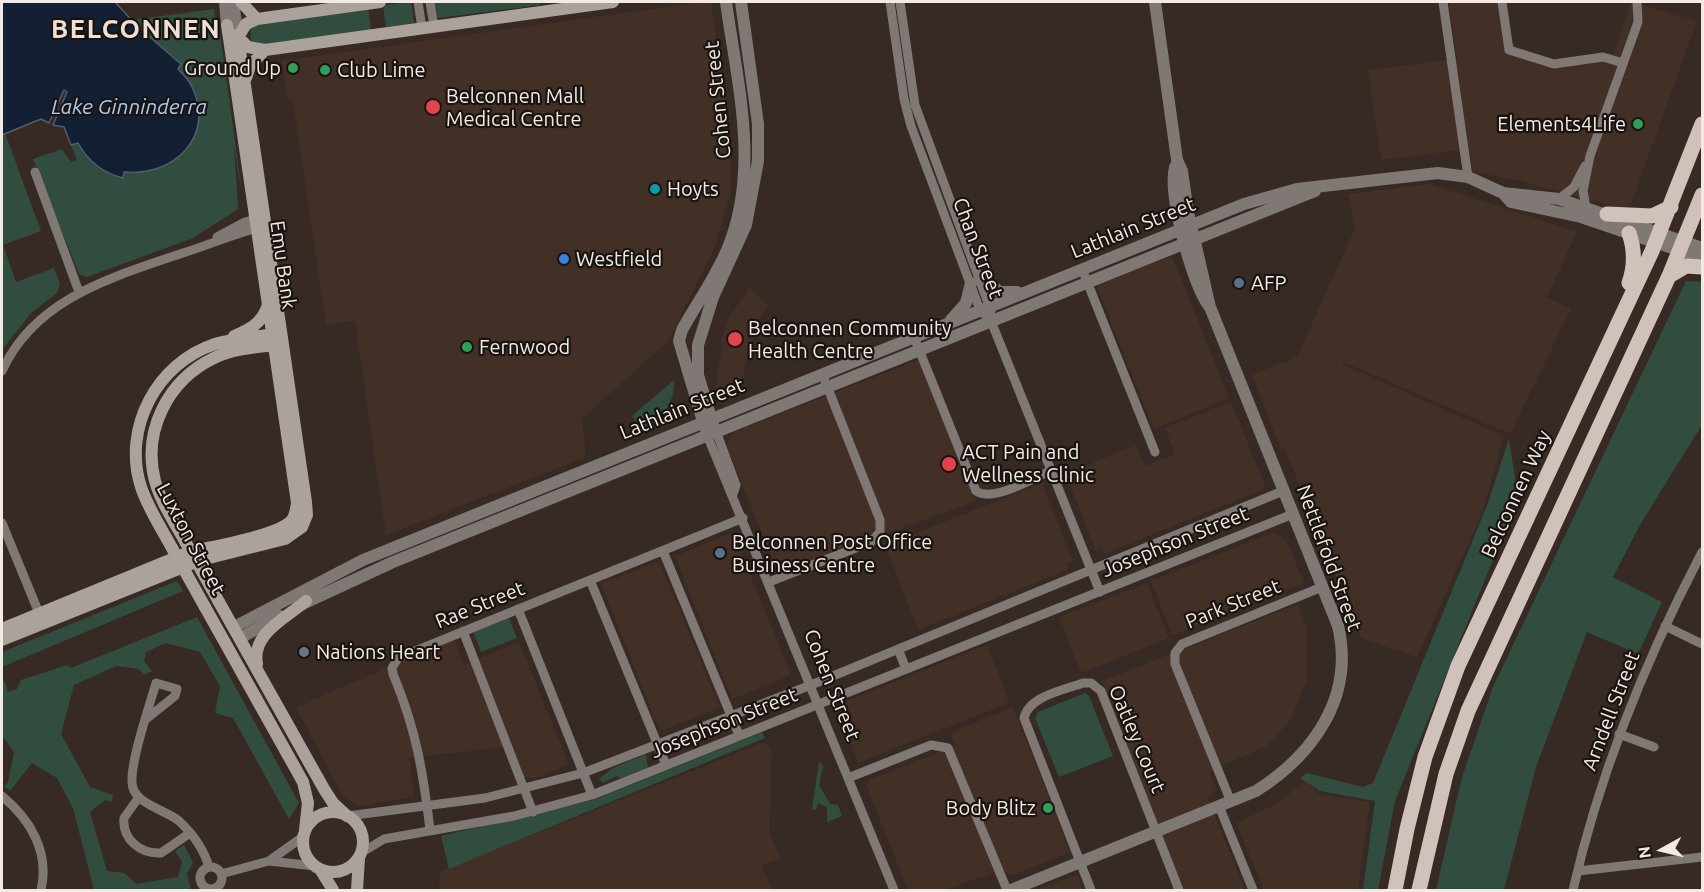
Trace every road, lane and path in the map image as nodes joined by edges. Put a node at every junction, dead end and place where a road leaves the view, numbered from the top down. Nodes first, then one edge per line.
1 (225, 2) edge
2 (233, 2) edge
3 (241, 2) edge
4 (380, 2) edge
5 (418, 2) edge
6 (430, 2) edge
7 (613, 2) edge
8 (726, 2) edge
9 (741, 2) edge
10 (890, 2) edge
11 (900, 2) edge
12 (1155, 2) edge
13 (1443, 2) edge
14 (1502, 2) edge
15 (1637, 2) edge
16 (257, 19) junction
17 (227, 25) junction
18 (428, 27) junction
19 (238, 37) junction
20 (231, 49) junction
21 (265, 50) junction
22 (1623, 63) junction
23 (246, 81) junction
24 (1702, 124) edge
25 (1590, 156) junction
26 (35, 172) dead end
27 (1468, 177) junction
28 (1322, 188) junction
29 (1503, 193) junction
30 (1702, 195) edge
31 (1559, 199) junction
32 (1586, 207) junction
33 (1671, 207) junction
34 (1607, 214) junction
35 (262, 222) junction
36 (1186, 227) junction
37 (1629, 233) junction
38 (1658, 237) junction
39 (1190, 241) junction
40 (1682, 246) junction
41 (1702, 248) edge
42 (1702, 258) edge
43 (1702, 267) edge
44 (1082, 269) junction
45 (1670, 276) junction
46 (976, 281) junction
47 (1087, 282) junction
48 (79, 292) junction
49 (1024, 292) junction
50 (268, 302) junction
51 (986, 308) junction
52 (991, 321) junction
53 (948, 323) junction
54 (914, 337) junction
55 (278, 339) junction
56 (216, 344) junction
57 (919, 350) junction
58 (1603, 358) junction
59 (2, 371) edge
60 (824, 373) junction
61 (826, 387) junction
62 (707, 420) junction
63 (712, 433) junction
64 (1155, 452) dead end
65 (1052, 470) junction
66 (1283, 491) junction
67 (1293, 514) junction
68 (743, 518) junction
69 (2, 523) edge
70 (663, 551) junction
71 (1702, 552) edge
72 (1091, 570) junction
73 (590, 580) junction
74 (769, 582) junction
75 (1322, 587) junction
76 (1100, 592) junction
77 (306, 601) junction
78 (518, 609) junction
79 (41, 619) junction
80 (1665, 626) junction
81 (2, 629) edge
82 (463, 631) junction
83 (237, 633) junction
84 (2, 640) edge
85 (224, 640) junction
86 (1702, 644) edge
87 (897, 649) junction
88 (906, 669) junction
89 (811, 685) junction
90 (269, 689) junction
91 (819, 704) junction
92 (731, 716) junction
93 (146, 719) dead end
94 (1619, 734) junction
95 (739, 735) junction
96 (657, 745) junction
97 (1654, 747) dead end
98 (666, 765) junction
99 (584, 773) junction
100 (848, 778) junction
101 (525, 790) junction
102 (592, 795) junction
103 (2, 796) edge
104 (139, 797) junction
105 (1225, 804) junction
106 (427, 806) junction
107 (533, 812) junction
108 (348, 816) junction
109 (430, 830) junction
110 (190, 832) junction
111 (1156, 832) junction
112 (304, 833) junction
113 (360, 855) junction
114 (1702, 857) edge
115 (269, 861) junction
116 (1080, 862) junction
117 (208, 867) junction
118 (318, 868) junction
119 (1578, 871) junction
120 (221, 874) junction
121 (212, 890) edge
122 (41, 891) edge
123 (333, 891) edge
124 (357, 891) edge
125 (894, 891) edge
126 (1009, 891) edge
127 (1091, 891) edge
128 (1179, 891) edge
129 (1253, 891) edge
130 (1395, 891) edge
131 (1419, 891) edge
132 (1573, 891) edge

1 - 17 street, Emu Bank
2 - 19 street, Emu Bank
3 - 16 main road
4 - 16 main road
5 - 18 street
6 - 18 street
7 - 18 main road
8 - 62 street, Cohen Street
9 - 62 street, Cohen Street
10 - 46 street, Chan Street
11 - 46 street, Chan Street
12 - 36 street, Nettlefold Street
13 - 27 street
14 - 22 street
15 - 22 street
16 - 19 main road
17 - 19 main road
17 - 20 main road, Emu Bank
18 - 21 main road
19 - 20 main road
19 - 21 main road
19 - 23 main road, Emu Bank
20 - 35 main road, Emu Bank
21 - 23 main road
22 - 25 street
23 - 35 main road, Emu Bank
24 - 33 main road, Belconnen Way
25 - 31 street
25 - 32 street
26 - 48 street
27 - 28 street, Lathlain Street
27 - 29 street, Lathlain Street
28 - 36 street, Lathlain Street
28 - 39 street, Lathlain Street
29 - 31 street, Lathlain Street
29 - 37 street, Lathlain Street
30 - 40 main road
31 - 32 street, Lathlain Street
32 - 34 street, Lathlain Street
33 - 34 main road
33 - 38 main road, Belconnen Way
34 - 38 street, Lathlain Street
35 - 48 street
35 - 50 main road, Emu Bank
35 - 55 main road, Emu Bank
36 - 39 street, Nettlefold Street
36 - 44 street, Lathlain Street
37 - 38 street, Lathlain Street
37 - 58 main road
38 - 40 street
38 - 58 main road, Belconnen Way
39 - 47 street, Lathlain Street
39 - 66 street, Nettlefold Street
40 - 41 street
40 - 42 street
40 - 45 main road
43 - 45 main road
44 - 47 street
44 - 49 street, Lathlain Street
45 - 131 main road
46 - 49 street
46 - 51 street, Chan Street
46 - 53 street
47 - 52 street, Lathlain Street
47 - 64 street
48 - 59 street
49 - 51 street, Lathlain Street
50 - 55 main road, Emu Bank
50 - 56 main road
51 - 52 street, Chan Street
51 - 53 street, Lathlain Street
52 - 57 street, Lathlain Street
52 - 65 street
53 - 54 street, Lathlain Street
54 - 57 street
54 - 60 street, Lathlain Street
55 - 56 main road, Luxton Street
55 - 79 main road, Emu Bank
55 - 79 main road, Emu Bank
55 - 83 main road, Luxton Street, bridge
56 - 85 main road, Luxton Street, bridge
57 - 61 street, Lathlain Street
57 - 65 street
58 - 130 main road, Belconnen Way
60 - 61 street
60 - 62 street, Lathlain Street
61 - 63 street, Lathlain Street
61 - 74 street
62 - 63 street, Cohen Street
62 - 83 street, Lathlain Street
63 - 68 street, Cohen Street
63 - 77 street, Lathlain Street
65 - 72 street
66 - 67 street, Nettlefold Street
66 - 72 street, Josephson Street
67 - 75 street, Nettlefold Street
67 - 76 street, Josephson Street
68 - 70 street, Rae Street
68 - 74 street, Cohen Street
69 - 79 street
70 - 73 street, Rae Street
70 - 92 street
71 - 80 street, Arndell Street
72 - 76 street
72 - 87 street, Josephson Street
73 - 78 street, Rae Street
73 - 96 street
74 - 89 street, Cohen Street
75 - 105 street, Nettlefold Street
75 - 105 street, Park Street
76 - 88 street, Josephson Street
77 - 83 street, Lathlain Street
77 - 90 main road
78 - 82 street, Rae Street
78 - 99 street
79 - 81 main road
79 - 84 main road
80 - 86 street
80 - 94 street, Arndell Street
82 - 101 street
82 - 106 street, Rae Street
83 - 85 main road
83 - 90 main road, Luxton Street
85 - 112 main road, Luxton Street
87 - 88 street
87 - 89 street, Josephson Street
88 - 91 street, Josephson Street
89 - 91 street, Cohen Street
89 - 92 street, Josephson Street
90 - 108 main road, Luxton Street
91 - 95 street, Josephson Street
91 - 100 street, Cohen Street
92 - 95 street
92 - 96 street, Josephson Street
93 - 104 street
94 - 97 street
94 - 119 street, Arndell Street
95 - 98 street, Josephson Street
96 - 98 street
96 - 99 street, Josephson Street
98 - 102 street, Josephson Street
99 - 101 street, Josephson Street
99 - 102 street
100 - 125 street, Cohen Street
100 - 126 street
101 - 106 street, Josephson Street
101 - 107 street
102 - 107 street, Josephson Street
103 - 122 street
104 - 110 street
104 - 110 street
105 - 111 street, Nettlefold Street
105 - 129 street
106 - 108 street, Josephson Street
106 - 109 street, Rae Street
107 - 109 street, Josephson Street
108 - 112 main road
108 - 113 main road
109 - 113 street, Josephson Street
110 - 117 street
111 - 116 street, Nettlefold Street
111 - 116 street, Oatley Court
111 - 128 street, Oatley Court
112 - 115 street
112 - 118 main road
113 - 118 main road
113 - 124 main road
114 - 119 street
115 - 118 street
115 - 120 street
116 - 126 street, Nettlefold Street
116 - 127 street, Oatley Court
117 - 120 street
117 - 121 street
118 - 123 main road
119 - 132 street, Arndell Street
120 - 121 street

